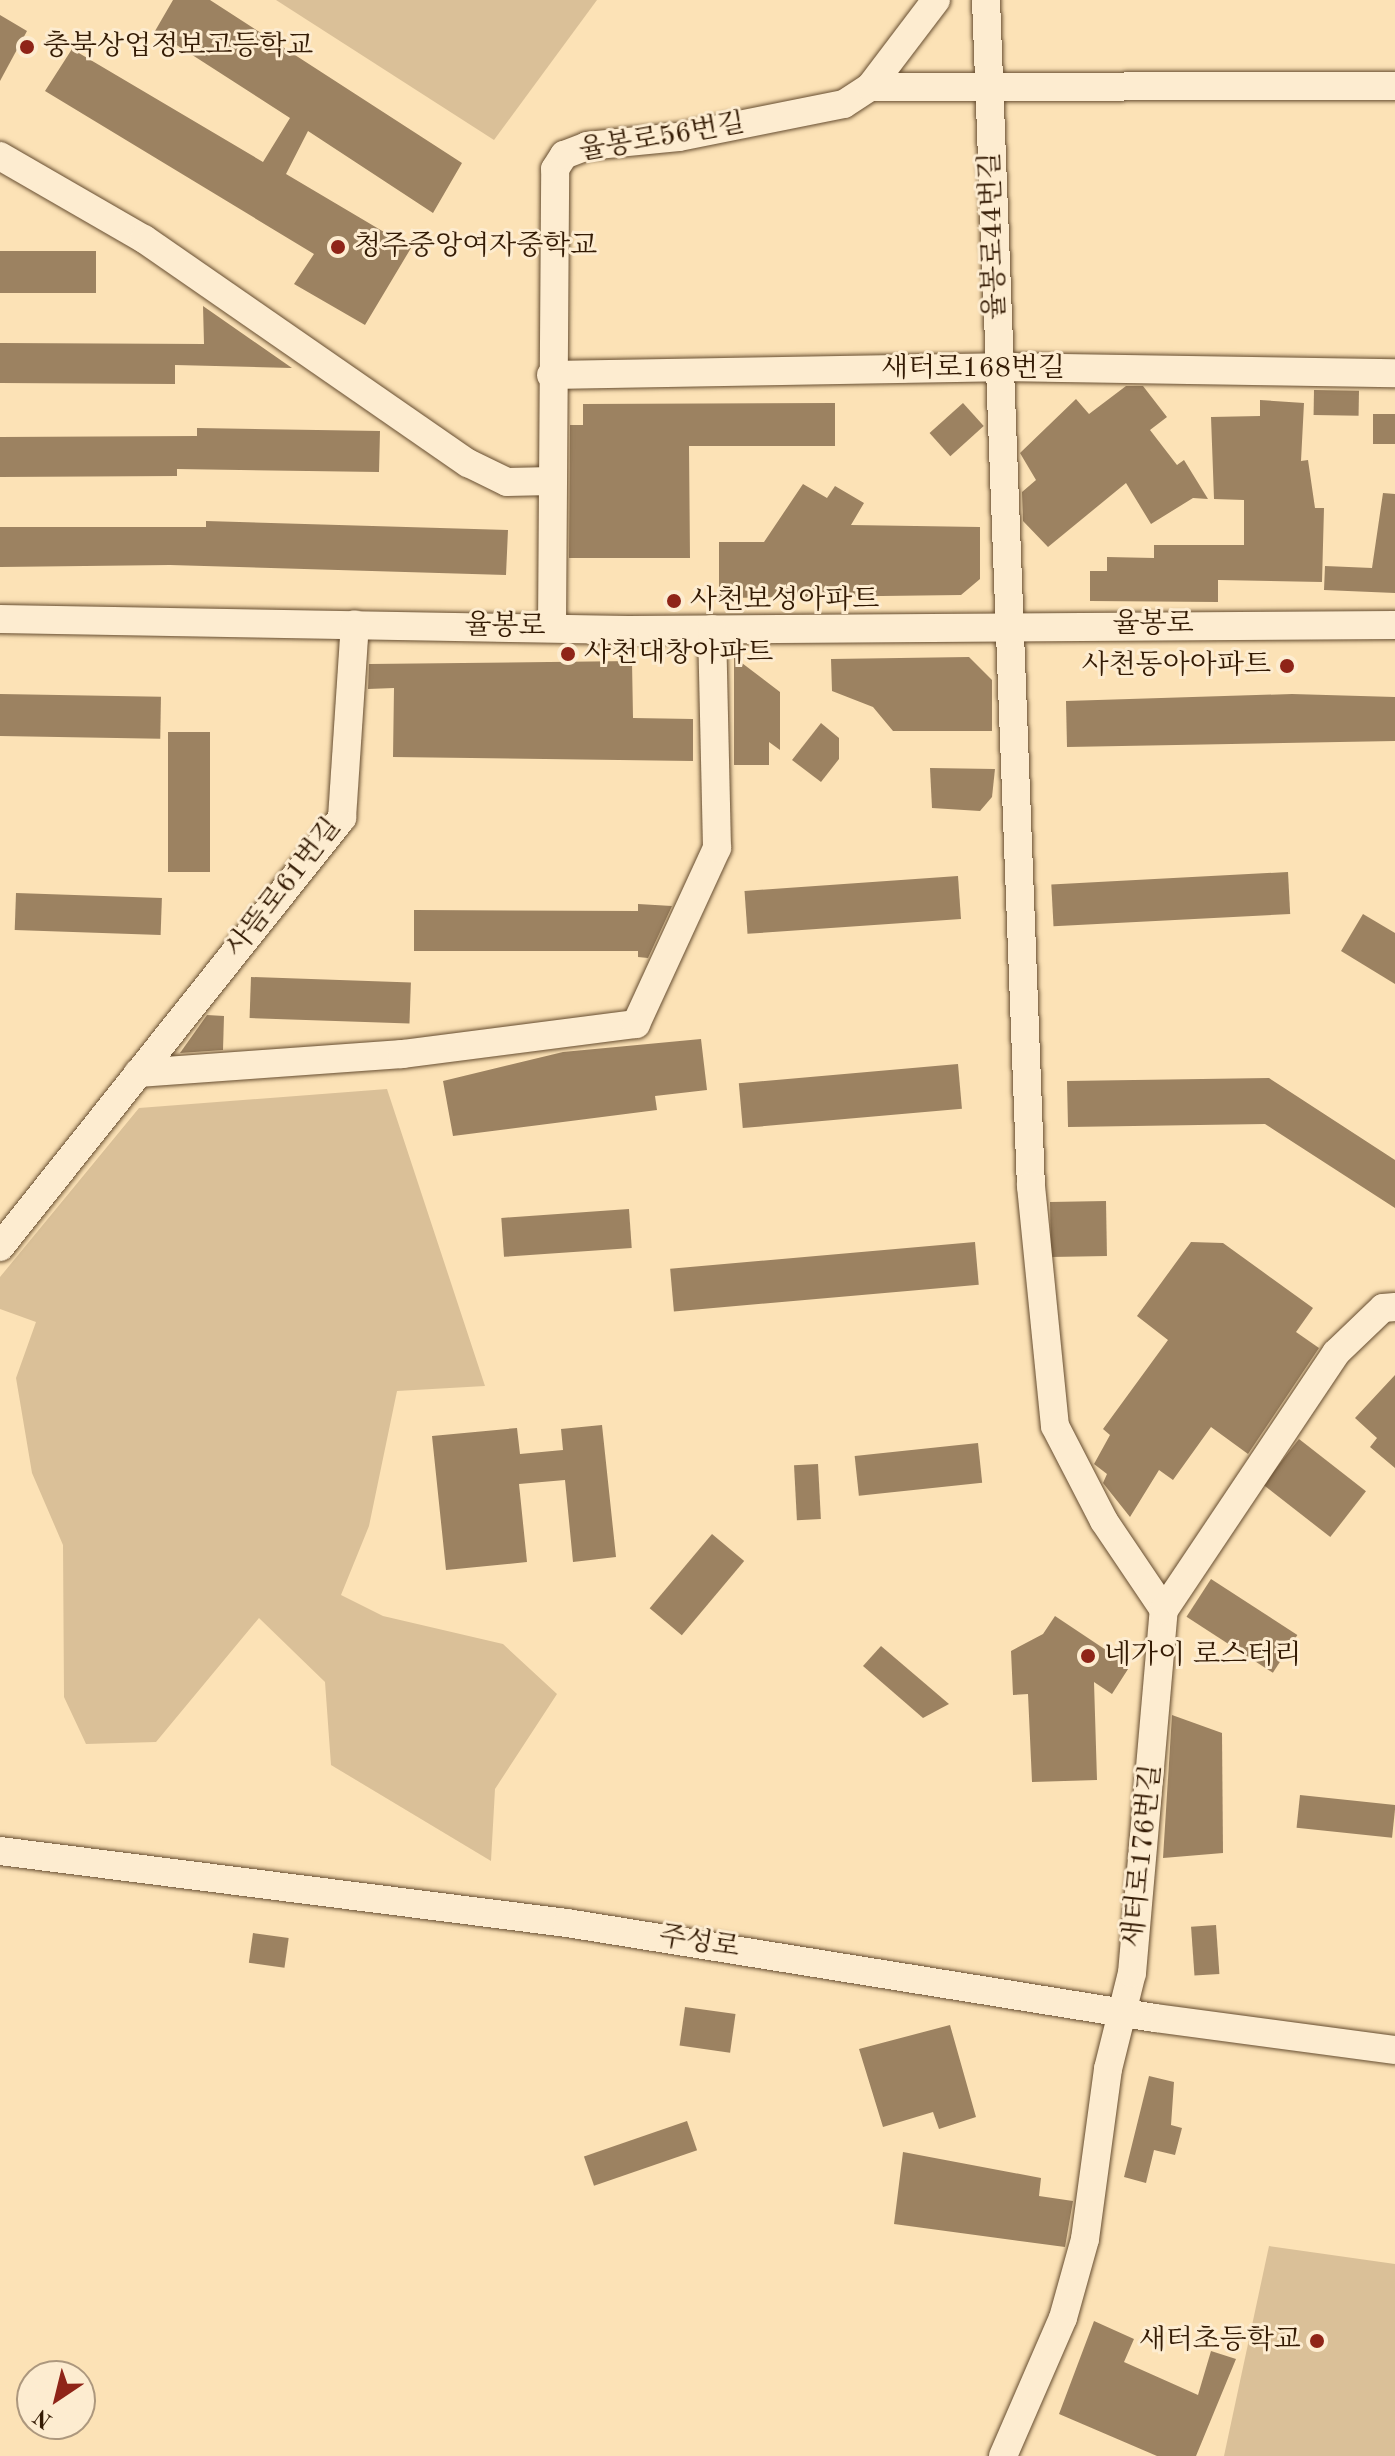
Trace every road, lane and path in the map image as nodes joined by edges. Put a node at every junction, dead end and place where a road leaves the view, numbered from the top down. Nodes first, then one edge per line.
1 (936, 0) edge
2 (986, 0) edge
3 (1395, 86) edge
4 (870, 87) junction
5 (989, 88) junction
6 (0, 156) edge
7 (999, 367) junction
8 (1395, 373) edge
9 (551, 375) junction
10 (552, 481) junction
11 (0, 619) edge
12 (355, 624) junction
13 (1007, 624) junction
14 (1395, 625) edge
15 (552, 628) junction
16 (712, 629) junction
17 (138, 1073) junction
18 (0, 1247) edge
19 (1389, 1307) edge
20 (1164, 1610) junction
21 (0, 1851) edge
22 (1124, 2012) junction
23 (1395, 2050) edge
24 (1003, 2456) edge

1 - 4 street
2 - 5 street, 율봉로44번길
3 - 5 street
4 - 5 street, 율봉로56번길
4 - 9 street, 율봉로56번길
5 - 7 street, 율봉로44번길
6 - 10 street
7 - 8 street, 새터로168번길
7 - 9 street, 새터로168번길
7 - 13 street, 율봉로44번길
9 - 10 street, 율봉로56번길
10 - 15 street, 율봉로56번길
11 - 12 street, 율봉로
12 - 15 street, 율봉로
12 - 17 street, 사뜸로61번길
13 - 14 street, 율봉로
13 - 16 street, 율봉로
13 - 20 street, 율봉로44번길
15 - 16 street, 율봉로
16 - 17 street
17 - 18 street, 사뜸로61번길
19 - 20 street, 새터로176번길
20 - 22 street, 새터로176번길
21 - 22 street, 주성로
22 - 23 street, 주성로
22 - 24 street, 새터로176번길

